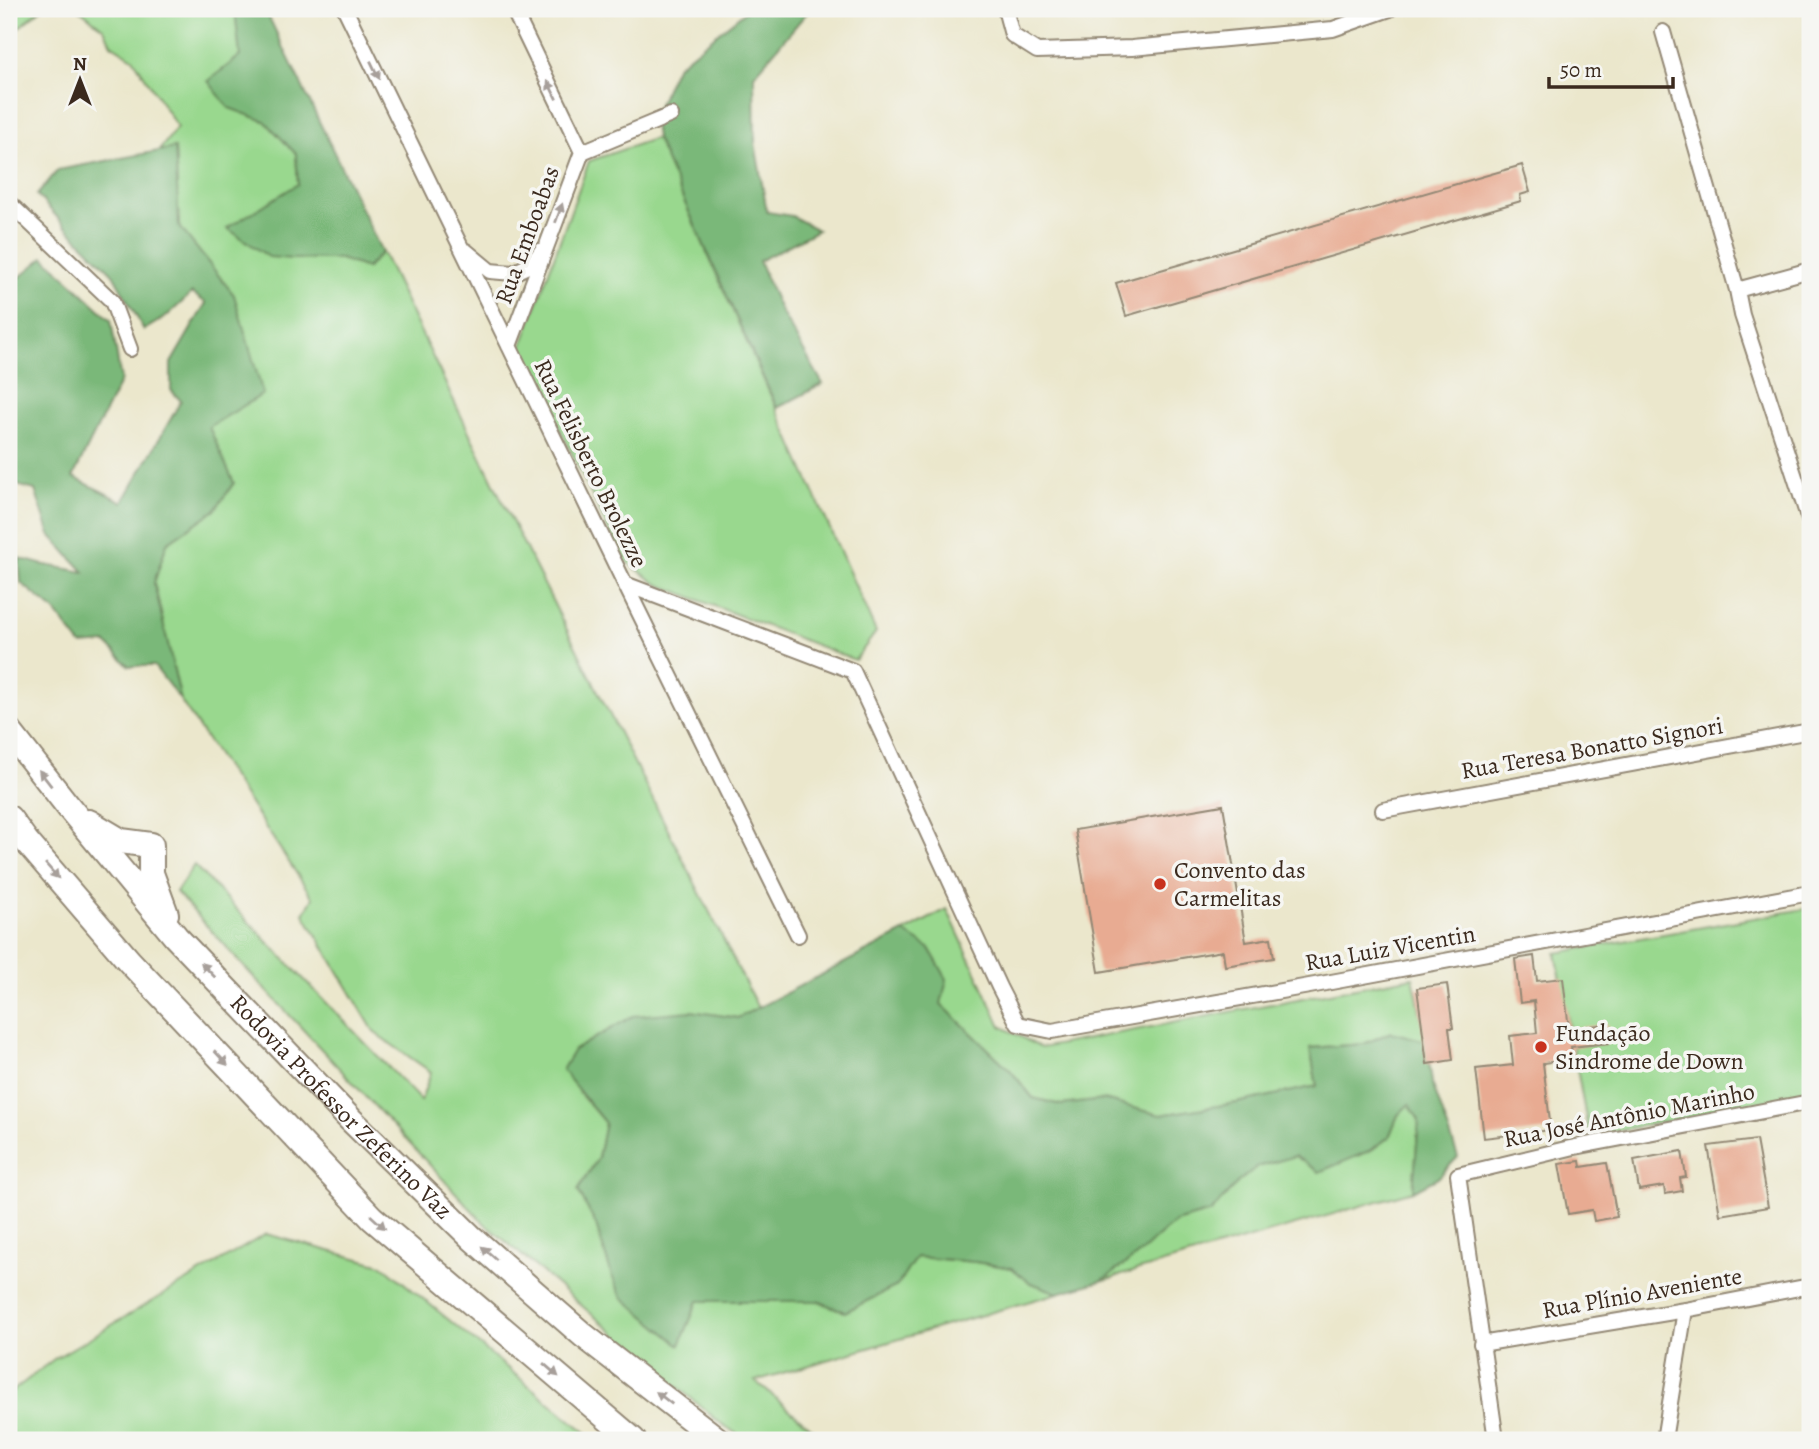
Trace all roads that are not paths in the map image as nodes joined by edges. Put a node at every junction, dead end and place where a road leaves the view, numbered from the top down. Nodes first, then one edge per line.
1 (345, 9) edge
2 (513, 9) edge
3 (1006, 9) edge
4 (1390, 9) edge
5 (1663, 32) dead end
6 (671, 115) dead end
7 (582, 152) junction
8 (9, 203) edge
9 (549, 240) junction
10 (462, 248) junction
11 (1810, 270) edge
12 (1737, 290) junction
13 (509, 346) junction
14 (130, 349) dead end
15 (1810, 523) edge
16 (625, 584) junction
17 (1810, 731) edge
18 (9, 732) edge
19 (71, 810) junction
20 (1383, 810) dead end
21 (12, 826) edge
22 (1810, 893) edge
23 (798, 935) dead end
24 (176, 937) junction
25 (1810, 1102) edge
26 (1810, 1286) edge
27 (1685, 1310) junction
28 (1481, 1344) junction
29 (633, 1440) edge
30 (718, 1440) edge
31 (1496, 1440) edge
32 (1664, 1440) edge

1 -> 10 street, Rua Felisberto Brolezze
7 -> 2 street
3 - 4 street
5 - 12 street
6 - 7 street, Rua Emboabas
9 -> 7 street, Rua Emboabas
8 - 14 street
9 - 10 street
9 - 13 street, Rua Emboabas
10 - 13 street, Rua Felisberto Brolezze
11 - 12 street
12 - 15 street
13 - 16 street, Rua Felisberto Brolezze
16 - 22 street, Rua Luiz Vicentin
16 - 23 street, Rua Felisberto Brolezze
17 - 20 street, Rua Teresa Bonatto Signori
19 -> 18 highway, Rodovia Professor Zeferino Vaz
19 - 24 highway, Rodovia Professor Zeferino Vaz
19 - 24 highway
21 -> 29 highway, Rodovia Professor Zeferino Vaz
30 -> 24 highway, Rodovia Professor Zeferino Vaz
25 - 28 street, Rua José Antônio Marinho
26 - 27 street, Rua Plínio Aveniente
27 - 28 street, Rua Plínio Aveniente
27 - 32 street
28 - 31 street

